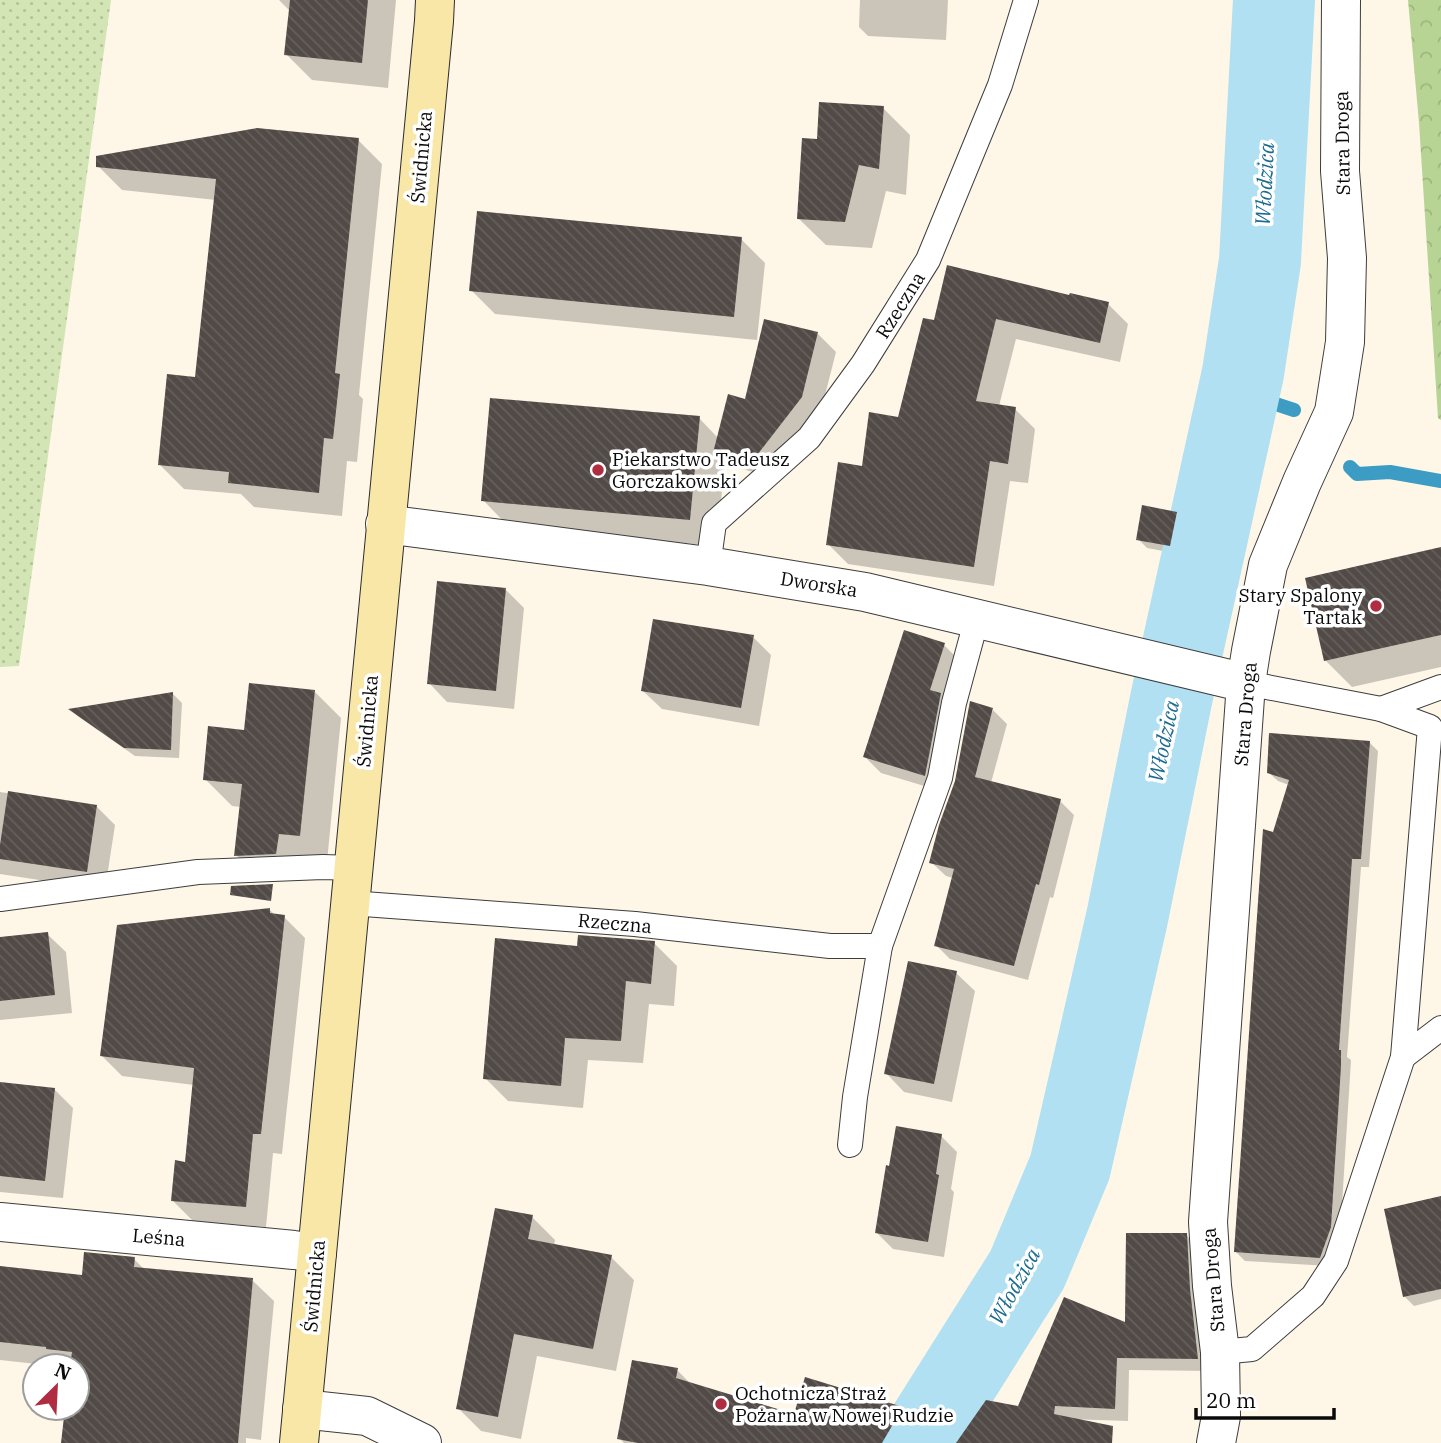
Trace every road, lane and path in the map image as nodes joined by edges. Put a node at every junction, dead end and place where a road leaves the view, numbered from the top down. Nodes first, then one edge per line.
1 (435, 0) edge
2 (1026, 0) edge
3 (1340, 0) edge
4 (386, 524) junction
5 (708, 566) junction
6 (978, 618) junction
7 (1232, 680) junction
8 (1441, 687) edge
9 (1381, 709) junction
10 (1436, 730) edge
11 (351, 886) junction
12 (0, 899) edge
13 (880, 946) junction
14 (1441, 1028) edge
15 (1403, 1057) junction
16 (850, 1145) dead end
17 (0, 1222) edge
18 (317, 1253) junction
19 (1220, 1352) junction
20 (300, 1426) edge
21 (422, 1443) edge
22 (1216, 1443) edge

1 - 4 street, Świdnicka
2 - 5 lane, Rzeczna
3 - 7 street, Stara Droga
4 - 5 street, Dworska
4 - 11 street, Świdnicka
5 - 6 street, Dworska
6 - 7 street, Dworska
6 - 13 lane
7 - 9 lane
7 - 19 street, Stara Droga
8 - 9 lane
9 - 10 lane
10 - 15 lane
11 - 12 lane, Rzeczna
11 - 13 lane, Rzeczna
11 - 18 street, Świdnicka
13 - 16 lane
14 - 15 lane
15 - 19 lane
17 - 18 street, Leśna
18 - 20 street, Świdnicka
19 - 22 street, Stara Droga
20 - 21 street

